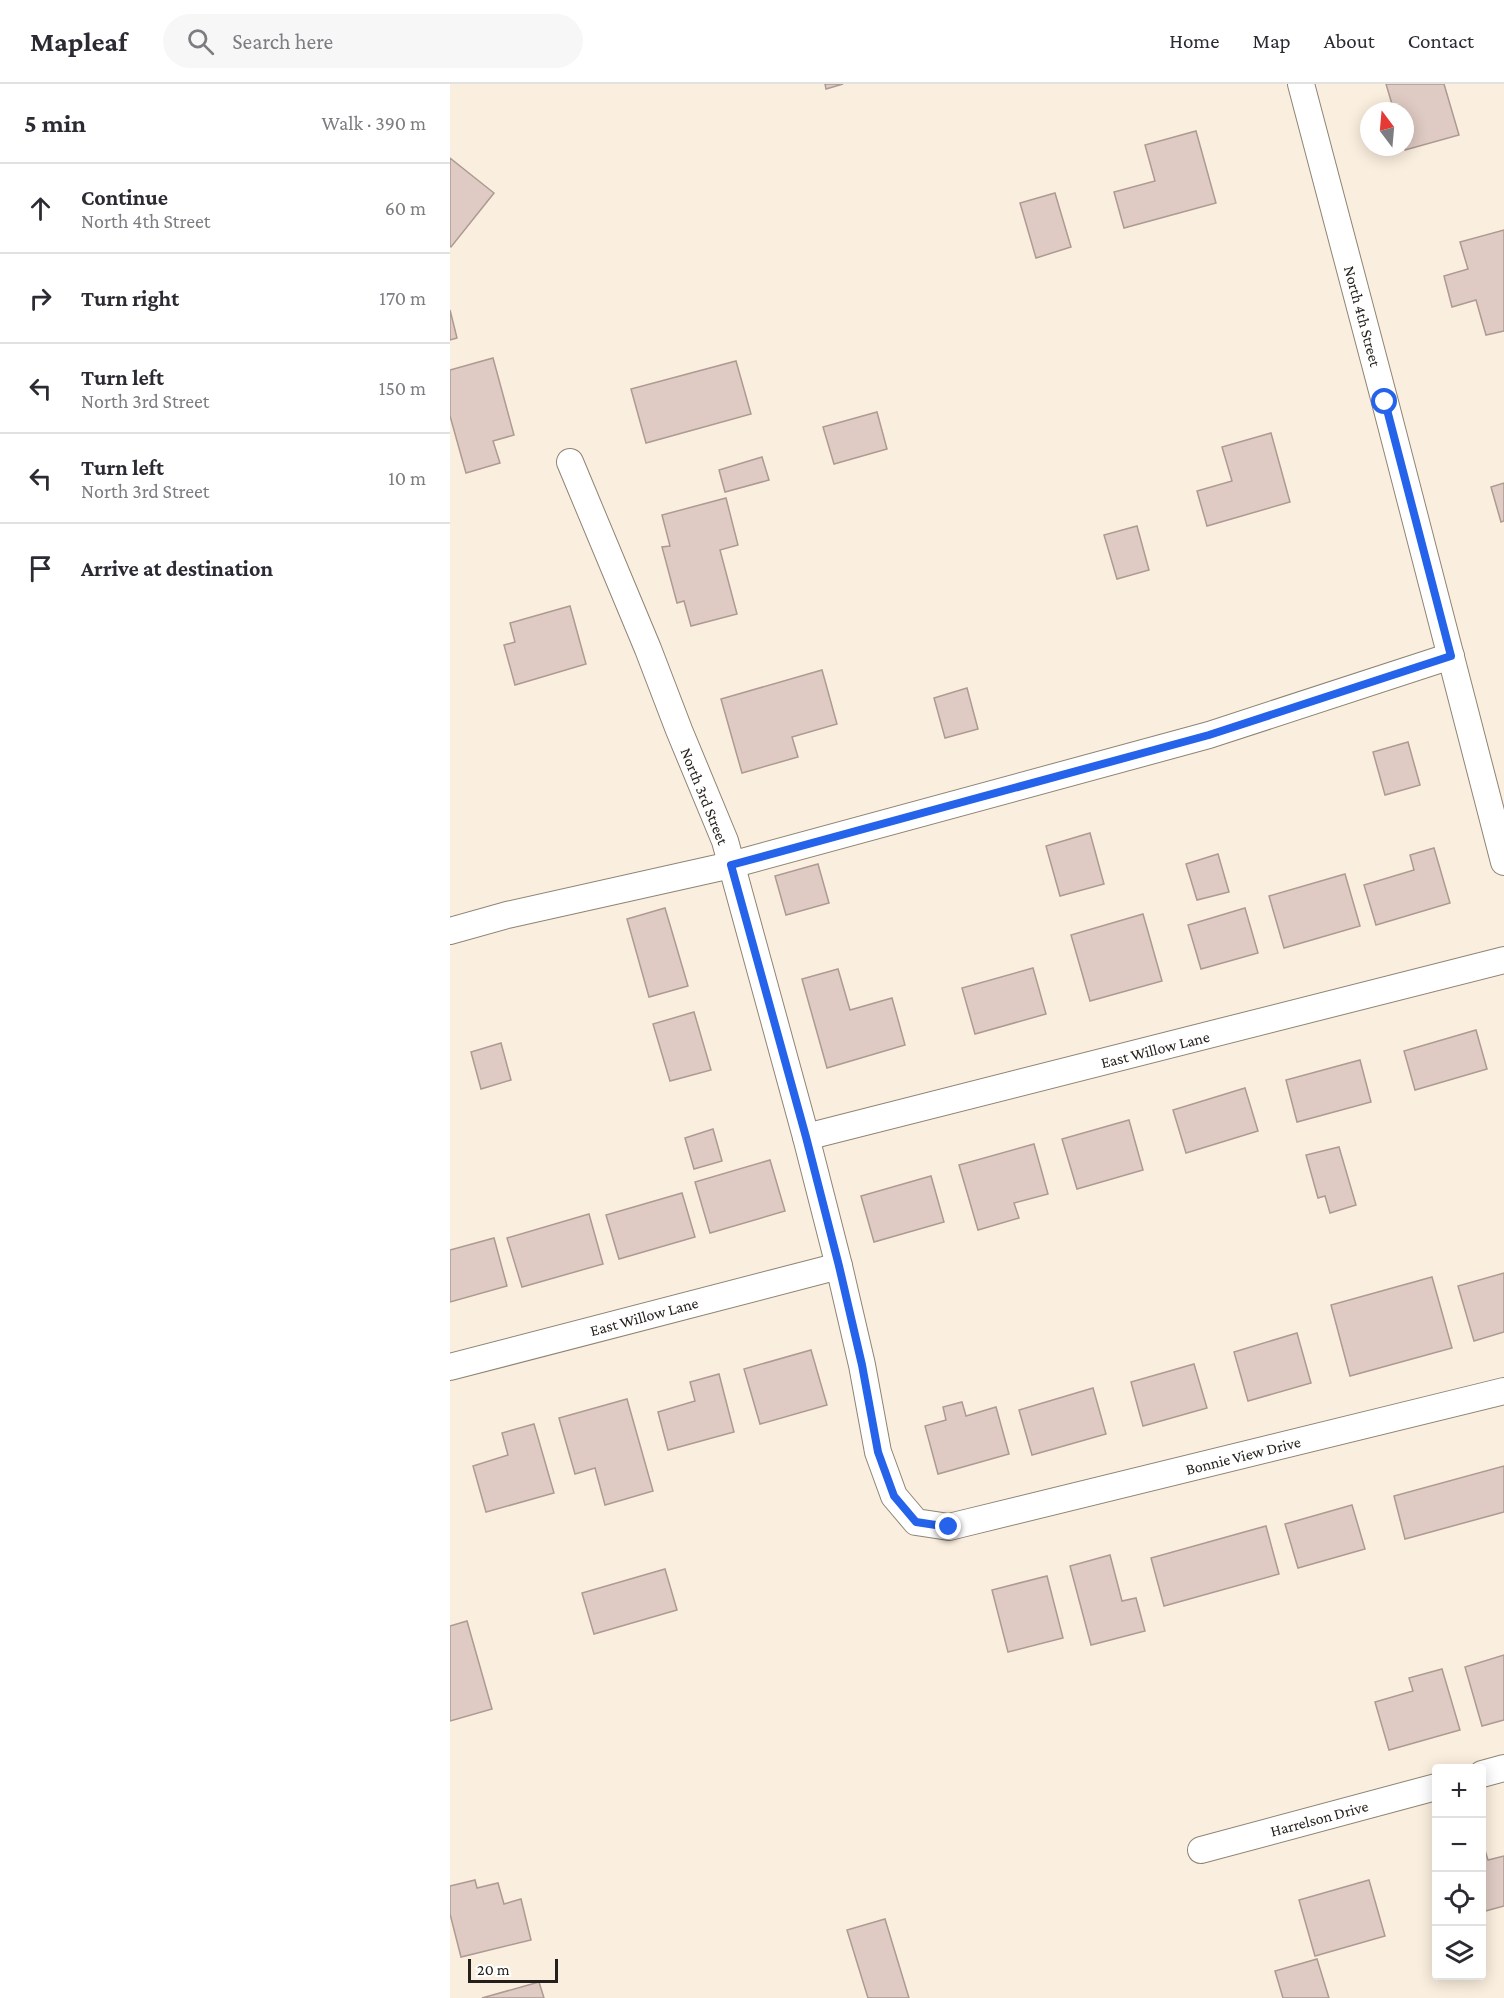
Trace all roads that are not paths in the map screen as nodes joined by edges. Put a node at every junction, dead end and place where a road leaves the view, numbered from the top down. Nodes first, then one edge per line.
1 (1301, 84) edge
2 (570, 462) dead end
3 (1451, 656) junction
4 (1504, 862) edge
5 (731, 865) junction
6 (450, 931) edge
7 (1504, 960) edge
8 (806, 1137) junction
9 (839, 1266) junction
10 (450, 1367) edge
11 (1504, 1391) edge
12 (982, 1519) joint
13 (1504, 1768) edge
14 (1486, 1773) edge
15 (1432, 1787) edge
16 (1201, 1850) dead end

1 - 3 street, North 4th Street
2 - 5 street, North 3rd Street
3 - 4 street, North 4th Street
3 - 5 street
5 - 6 street
5 - 8 street, North 3rd Street
7 - 8 street, East Willow Lane
8 - 9 street, North 3rd Street
9 - 10 street, East Willow Lane
9 - 12 street, North 3rd Street
11 - 12 street, Bonnie View Drive
13 - 14 street
15 - 16 street, Harrelson Drive

